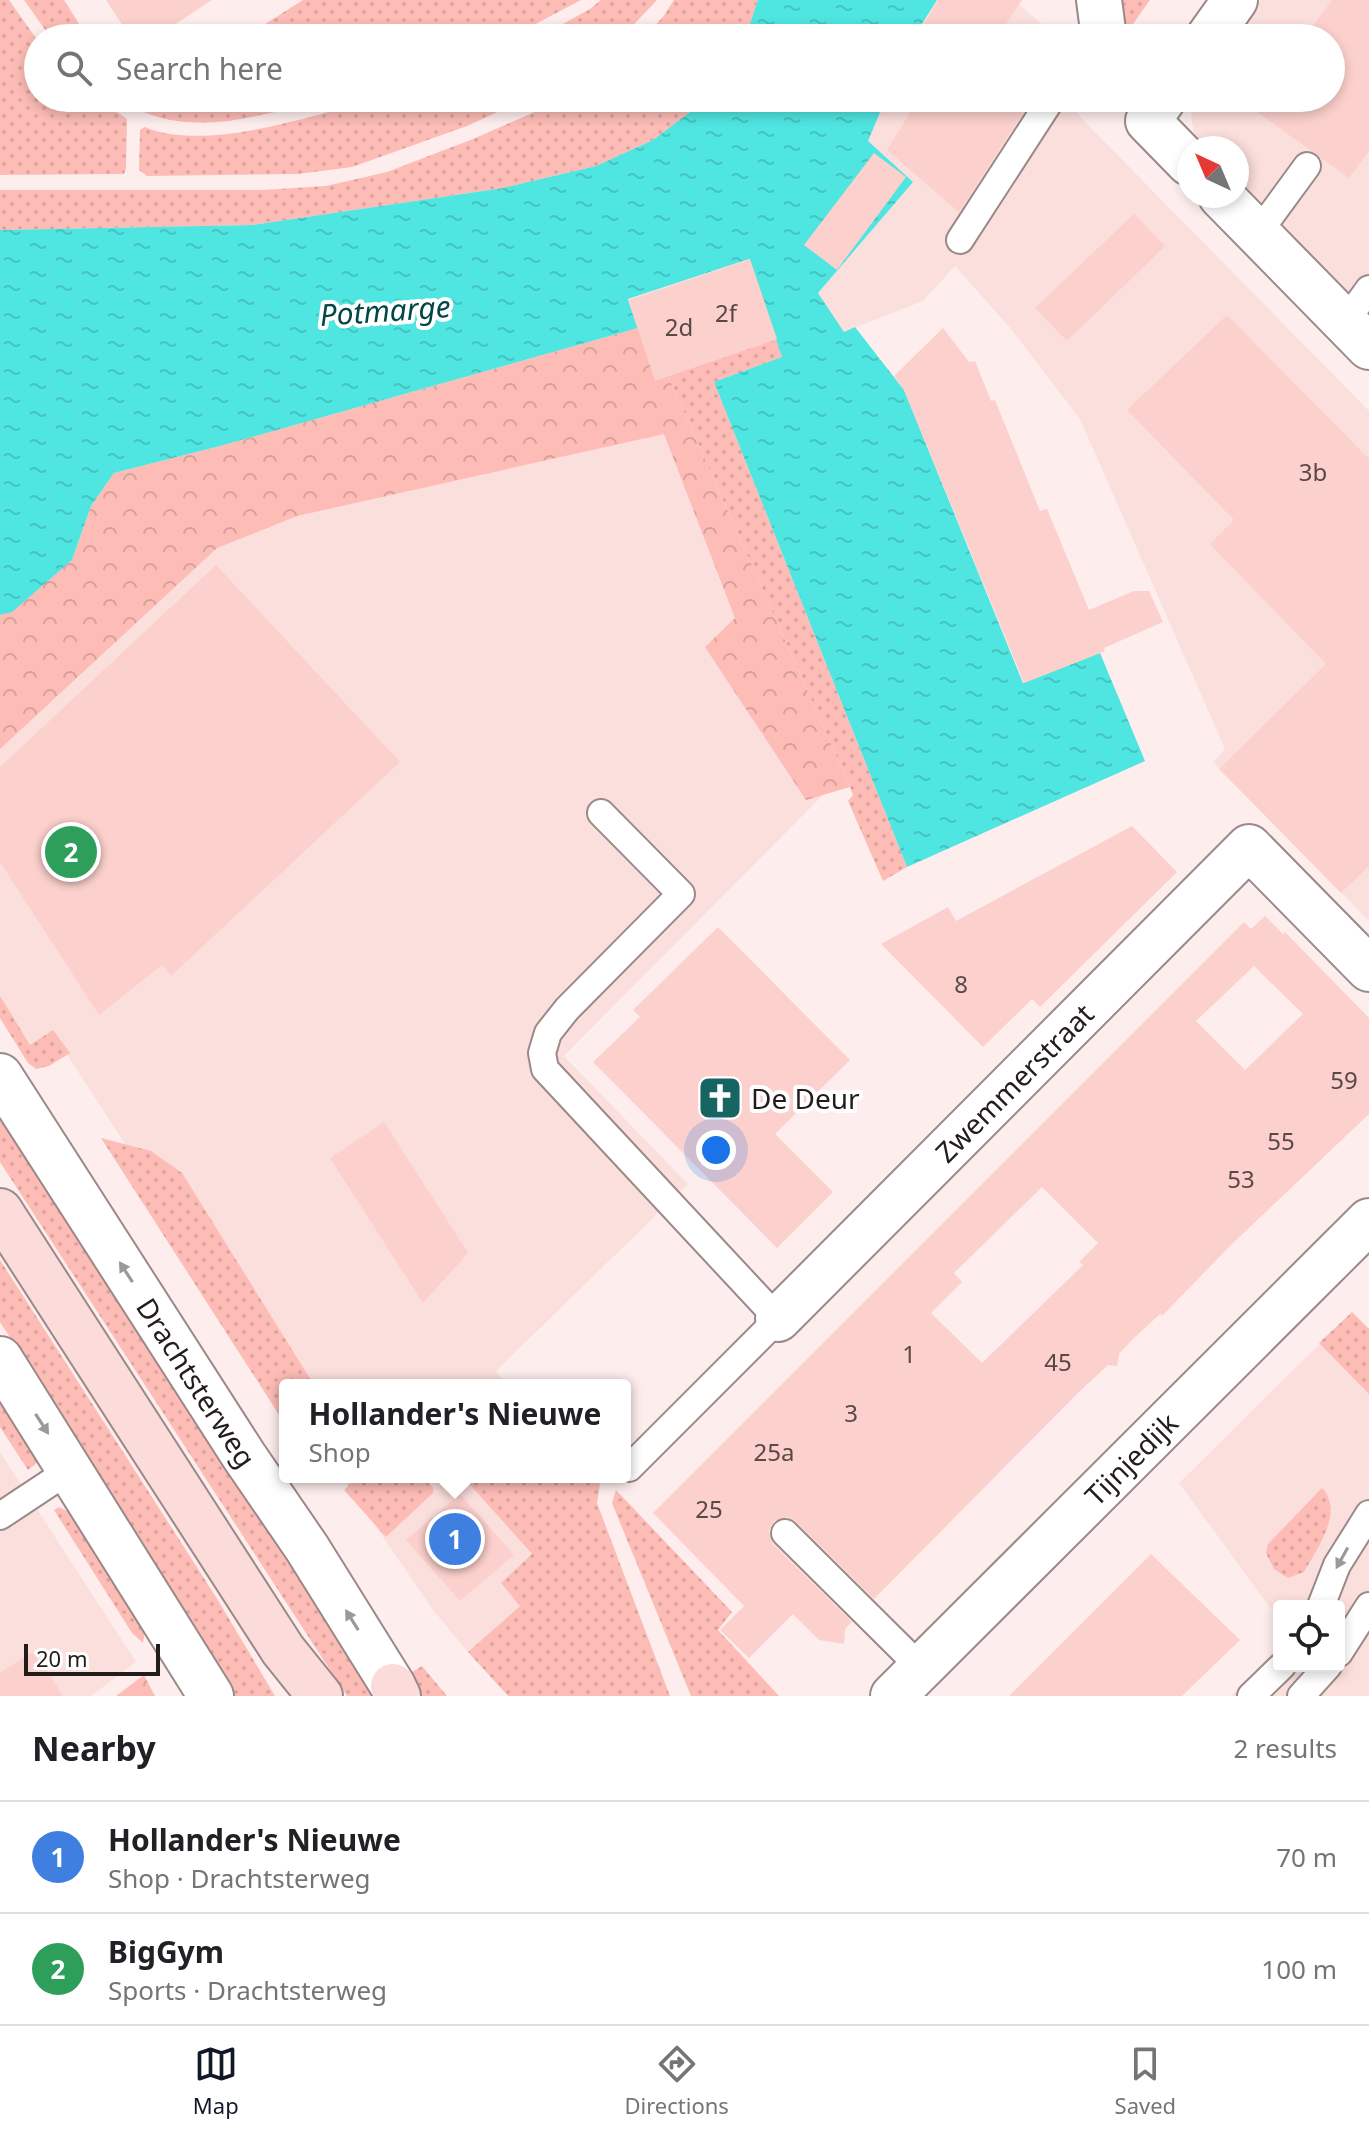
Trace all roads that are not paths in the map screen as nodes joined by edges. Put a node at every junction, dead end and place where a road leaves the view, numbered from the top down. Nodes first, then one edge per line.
1 (1099, 0) edge
2 (1235, 0) edge
3 (1102, 24) edge
4 (1218, 24) edge
5 (1043, 112) edge
6 (1152, 112) edge
7 (1177, 151) edge
8 (1307, 166) dead end
9 (1233, 208) edge
10 (1258, 233) junction
11 (960, 240) dead end
12 (1361, 319) edge
13 (601, 813) dead end
14 (1369, 969) edge
15 (0, 1076) edge
16 (0, 1211) edge
17 (1369, 1221) edge
18 (778, 1319) junction
19 (0, 1359) edge
20 (631, 1466) edge
21 (71, 1469) junction
22 (1369, 1514) edge
23 (0, 1516) edge
24 (785, 1533) dead end
25 (1323, 1600) edge
26 (1369, 1606) edge
27 (1345, 1644) edge
28 (283, 1650) junction
29 (1276, 1672) edge
30 (1323, 1672) edge
31 (907, 1682) edge
32 (396, 1691) edge
33 (211, 1696) edge
34 (305, 1696) edge
35 (320, 1696) edge
36 (1251, 1696) edge
37 (1301, 1696) edge

1 - 3 street
2 - 4 street
5 - 11 lane
6 - 7 street
8 - 10 lane
9 - 10 street
10 - 12 street
13 - 18 lane
14 - 18 street, Zwemmerstraat
32 -> 15 street, Drachtsterweg
16 - 28 main road
17 - 31 street, Tijnjedijk
18 - 20 lane, Zwemmerstraat
19 -> 21 street
21 - 23 lane
21 - 33 street
22 -> 25 lane
24 - 31 lane
26 - 27 lane
28 - 34 main road
28 - 35 main road
29 - 36 lane
30 - 37 lane

